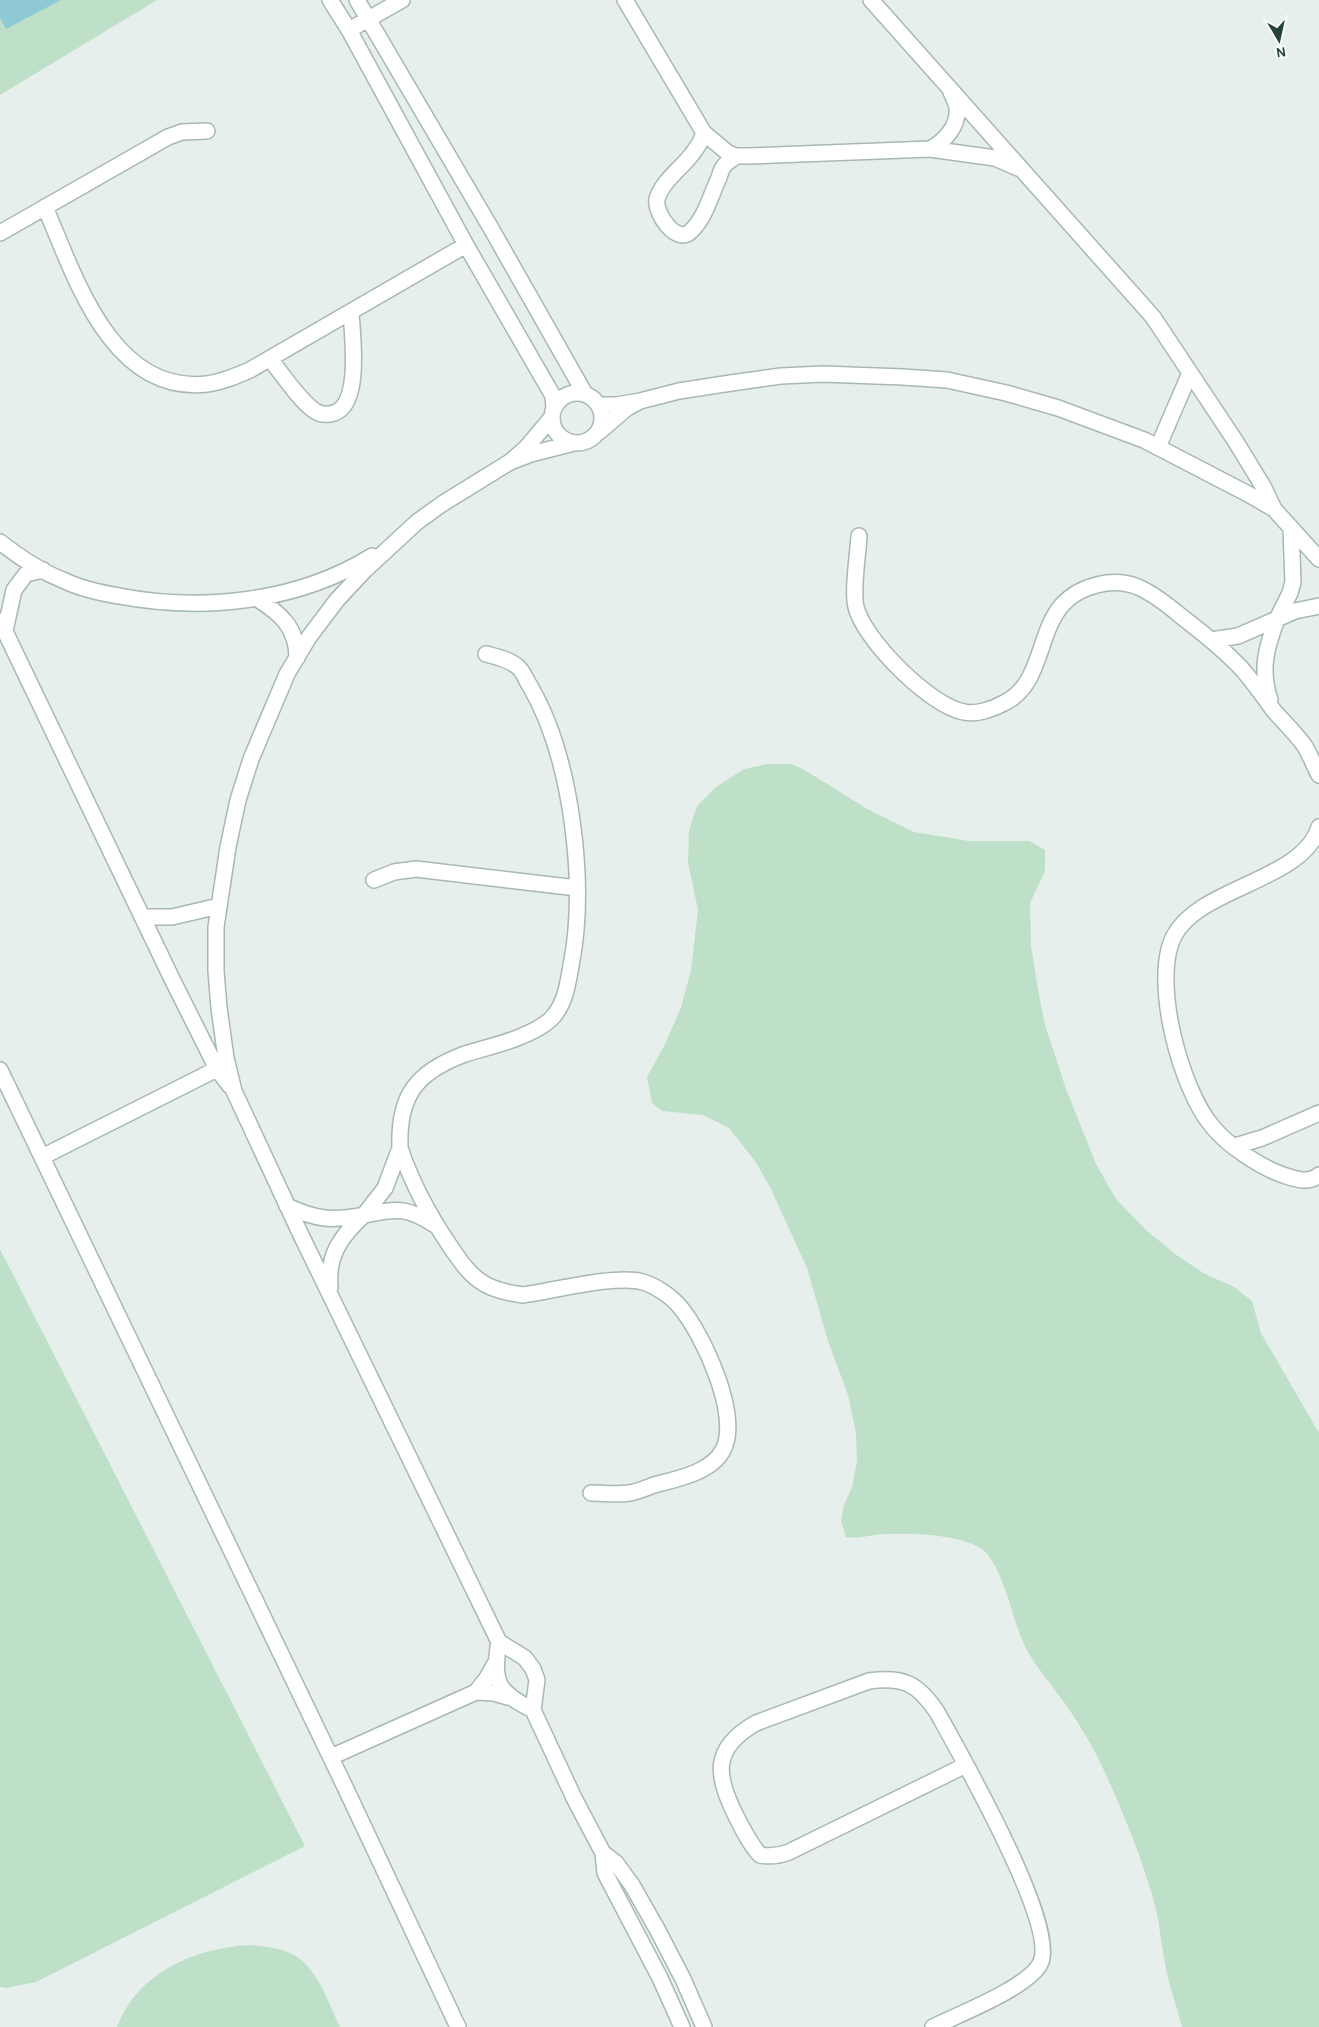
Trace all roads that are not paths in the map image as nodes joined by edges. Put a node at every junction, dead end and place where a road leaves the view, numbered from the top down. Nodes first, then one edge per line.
1 (330, 0) edge
2 (357, 0) edge
3 (402, 0) edge
4 (625, 0) edge
5 (871, 0) edge
6 (369, 19) junction
7 (349, 30) junction
8 (950, 88) junction
9 (207, 131) dead end
10 (704, 133) junction
11 (930, 149) junction
12 (736, 156) junction
13 (1021, 169) junction
14 (45, 208) junction
15 (0, 234) edge
16 (466, 245) junction
17 (351, 312) junction
18 (270, 359) junction
19 (1190, 373) junction
20 (585, 394) junction
21 (640, 401) junction
22 (599, 406) junction
23 (553, 413) junction
24 (599, 432) junction
25 (574, 443) junction
26 (1158, 447) junction
27 (510, 462) junction
28 (1274, 509) junction
29 (1291, 529) junction
30 (859, 536) dead end
31 (0, 542) edge
32 (394, 542) junction
33 (1319, 559) edge
34 (43, 570) junction
35 (256, 598) junction
36 (1319, 606) edge
37 (1277, 619) junction
38 (2, 626) edge
39 (1210, 640) junction
40 (486, 654) dead end
41 (297, 658) junction
42 (1273, 708) junction
43 (1319, 776) edge
44 (1319, 828) edge
45 (374, 880) dead end
46 (577, 888) junction
47 (219, 906) junction
48 (143, 918) junction
49 (222, 1063) junction
50 (0, 1070) edge
51 (1319, 1113) edge
52 (1235, 1146) junction
53 (400, 1148) junction
54 (42, 1157) junction
55 (1319, 1175) edge
56 (287, 1206) junction
57 (364, 1215) junction
58 (435, 1225) junction
59 (331, 1297) junction
60 (591, 1493) dead end
61 (499, 1642) junction
62 (496, 1662) junction
63 (476, 1692) junction
64 (508, 1697) junction
65 (533, 1710) junction
66 (331, 1757) junction
67 (966, 1765) junction
68 (603, 1853) junction
69 (458, 2027) edge
70 (682, 2027) edge
71 (704, 2027) edge
72 (933, 2027) edge

1 - 7 street
2 - 6 street
3 - 6 street
4 - 10 street
5 - 8 street
6 - 7 street
6 - 20 street
7 - 16 street
8 - 11 street
8 - 13 street
9 - 14 street
10 - 12 street
10 - 12 street
11 - 12 street
11 - 13 street
13 - 19 street
14 - 15 street
14 - 18 street
16 - 17 street
16 - 23 street
17 - 18 street
17 - 18 street
19 - 26 street
19 - 28 street
20 - 22 street
20 - 23 street
21 - 22 street
21 - 24 street
21 - 26 street
22 - 24 street
23 - 25 street
23 - 27 street
24 - 25 street
25 - 27 street
26 - 28 street
27 - 32 street
28 - 29 street
29 - 33 street
29 - 37 street
30 - 39 street
31 - 34 street
32 - 35 street
32 - 41 street
34 - 35 street
34 - 38 street
35 - 41 street
36 - 37 street
37 - 39 street
37 - 42 street
38 - 48 street
39 - 42 street
40 - 46 street
41 - 47 street
42 - 43 street
44 - 52 street
45 - 46 street
46 - 53 street
47 - 48 street
47 - 49 street
48 - 49 street
49 - 54 street
49 - 56 street
50 - 54 street
51 - 52 street
52 - 55 street
53 - 57 street
53 - 58 street
54 - 66 street
56 - 57 street
56 - 59 street
57 - 58 street
57 - 59 street
58 - 60 street
59 - 61 street
61 - 62 street
61 - 65 street
62 - 63 street
62 - 64 street
63 - 64 street
63 - 66 street
64 - 65 street
65 - 68 street
66 - 69 street
67 - 67 street
67 - 72 street
68 - 70 street
68 - 71 street

